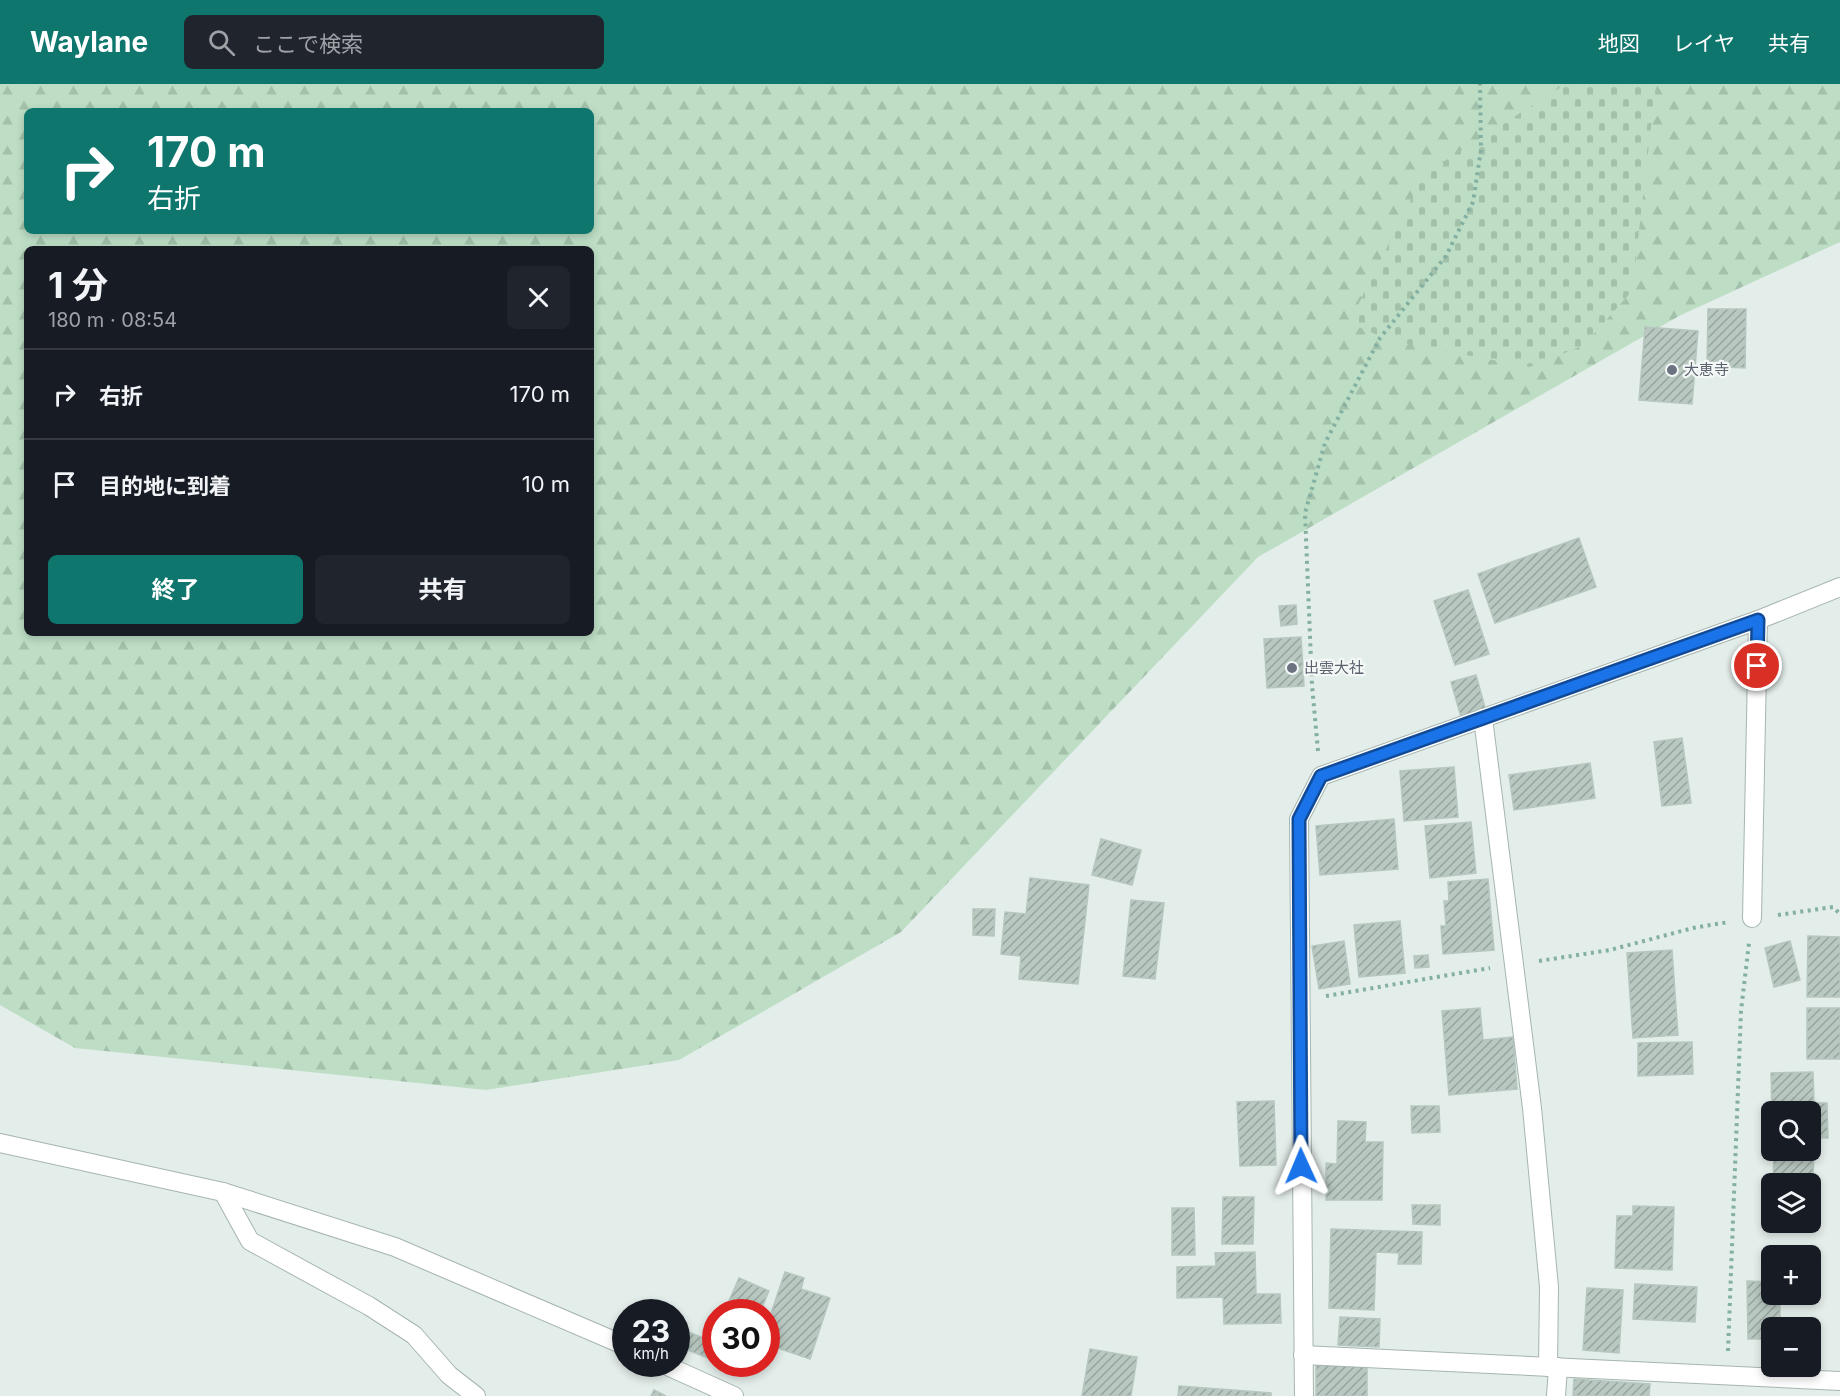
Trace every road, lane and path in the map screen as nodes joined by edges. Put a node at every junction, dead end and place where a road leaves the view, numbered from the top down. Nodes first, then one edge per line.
1 (1480, 84) edge
2 (1840, 587) edge
3 (1758, 620) junction
4 (1483, 718) junction
5 (1321, 776) junction
6 (1840, 914) edge
7 (1752, 918) junction
8 (0, 1143) edge
9 (223, 1192) junction
10 (612, 1340) edge
11 (1304, 1355) junction
12 (1553, 1367) junction
13 (690, 1376) edge
14 (1726, 1376) junction
15 (1840, 1381) edge
16 (476, 1396) edge
17 (734, 1396) edge
18 (1304, 1396) edge
19 (1556, 1396) edge

1 - 5 path
2 - 3 street
3 - 4 street
3 - 7 street
4 - 5 street
4 - 12 street
5 - 11 street
6 - 7 path
7 - 14 path
8 - 9 street
9 - 10 street
9 - 16 street
11 - 12 street
11 - 18 street
12 - 14 street
12 - 19 street
13 - 17 street
14 - 15 street

